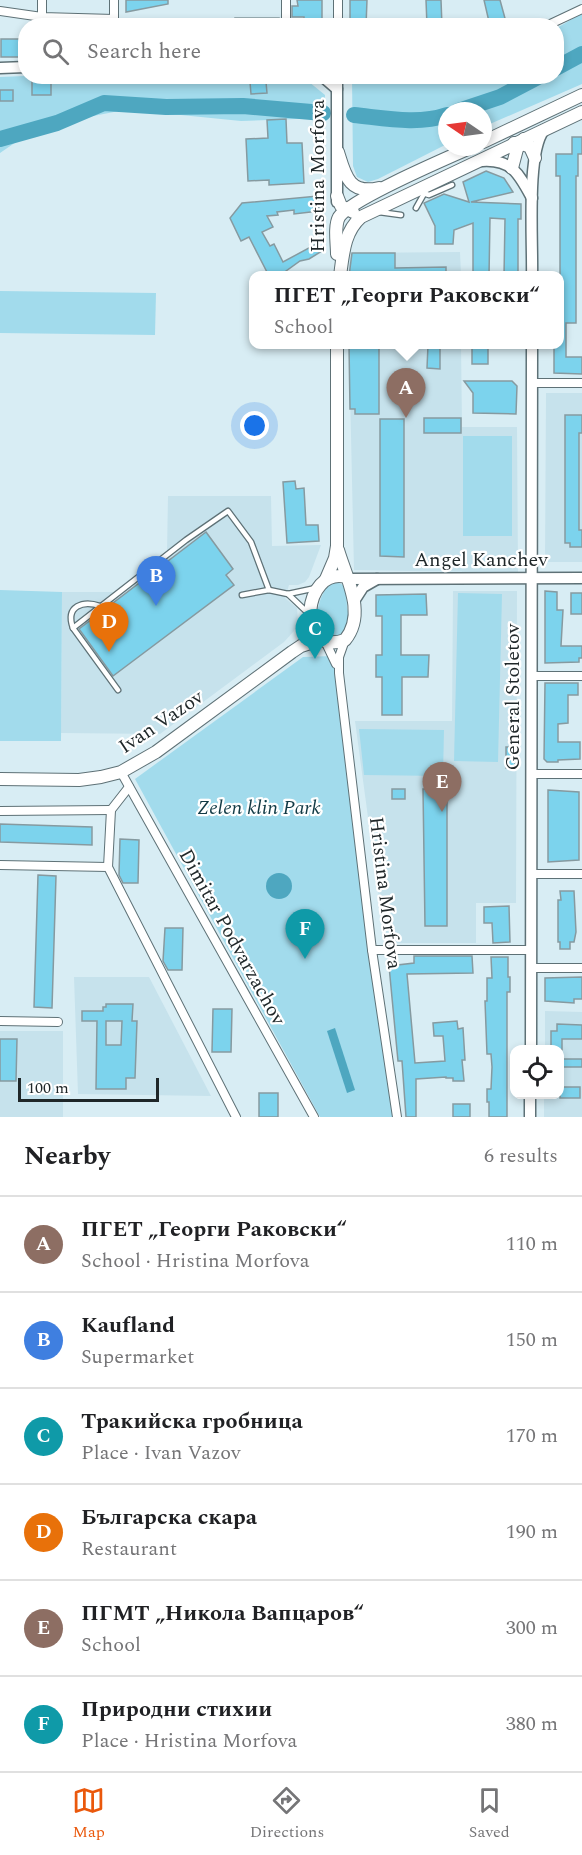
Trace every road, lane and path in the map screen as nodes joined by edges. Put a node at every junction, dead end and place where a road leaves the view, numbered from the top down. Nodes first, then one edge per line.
1 (42, 0) edge
2 (114, 0) edge
3 (286, 0) edge
4 (338, 0) edge
5 (582, 9) edge
6 (0, 11) edge
7 (42, 17) junction
8 (56, 18) edge
9 (114, 18) edge
10 (286, 18) edge
11 (338, 18) edge
12 (563, 18) edge
13 (18, 67) edge
14 (0, 68) edge
15 (330, 84) edge
16 (338, 84) edge
17 (338, 92) junction
18 (582, 95) edge
19 (582, 112) edge
20 (543, 114) junction
21 (544, 130) junction
22 (492, 140) edge
23 (520, 142) junction
24 (492, 144) edge
25 (338, 152) junction
26 (453, 156) edge
27 (535, 158) junction
28 (478, 161) junction
29 (512, 168) junction
30 (452, 185) dead end
31 (389, 186) junction
32 (423, 190) junction
33 (338, 196) junction
34 (533, 199) junction
35 (416, 208) dead end
36 (347, 209) junction
37 (369, 213) junction
38 (401, 215) dead end
39 (337, 221) junction
40 (338, 271) edge
41 (339, 271) edge
42 (532, 271) edge
43 (337, 349) edge
44 (532, 349) edge
45 (532, 383) junction
46 (582, 383) edge
47 (337, 546) junction
48 (347, 578) junction
49 (380, 578) junction
50 (532, 578) junction
51 (582, 578) edge
52 (323, 583) junction
53 (269, 590) junction
54 (288, 594) junction
55 (242, 595) dead end
56 (354, 601) junction
57 (100, 606) junction
58 (310, 618) junction
59 (73, 628) junction
60 (323, 640) junction
61 (345, 640) junction
62 (292, 652) junction
63 (339, 673) junction
64 (531, 676) junction
65 (582, 676) edge
66 (118, 690) dead end
67 (121, 772) junction
68 (531, 774) junction
69 (582, 774) edge
70 (0, 779) edge
71 (129, 787) junction
72 (111, 810) junction
73 (0, 811) edge
74 (0, 865) edge
75 (108, 867) junction
76 (531, 874) junction
77 (582, 874) edge
78 (531, 950) junction
79 (372, 951) junction
80 (531, 968) junction
81 (582, 968) edge
82 (0, 1022) edge
83 (58, 1022) dead end
84 (531, 1045) edge
85 (530, 1099) edge
86 (236, 1117) edge
87 (314, 1117) edge
88 (398, 1117) edge
89 (530, 1117) edge

1 - 7 street
2 - 9 street
3 - 10 street
4 - 11 street
5 - 12 street
6 - 7 street
7 - 8 street
13 - 14 street
15 - 17 street
16 - 17 street, Hristina Morfova
17 - 25 street, Hristina Morfova
18 - 20 main road
19 - 21 main road
20 - 22 main road
20 - 23 main road
21 - 23 main road
21 - 27 street
23 - 24 main road
23 - 27 main road
23 - 28 main road
23 - 29 main road
25 - 31 main road
25 - 33 street, Hristina Morfova
26 - 31 main road
27 - 34 street
28 - 29 street
28 - 32 main road
29 - 34 street
30 - 32 lane
31 - 36 main road
32 - 35 lane
32 - 37 main road
33 - 36 main road
33 - 39 street, Hristina Morfova
34 - 42 street
36 - 37 main road
36 - 39 main road
37 - 38 lane
37 - 41 main road
39 - 40 main road, Hristina Morfova
43 - 47 main road
44 - 45 street, General Stoletov
45 - 46 street
45 - 50 street, General Stoletov
47 - 48 main road
47 - 52 main road
48 - 49 street, Angel Kanchev
48 - 52 main road
48 - 56 main road
49 - 50 street, Angel Kanchev
49 - 56 street
50 - 51 street, Angel Kanchev
50 - 64 street, General Stoletov
52 - 54 lane
52 - 58 main road
53 - 54 lane
53 - 55 lane
53 - 57 lane
54 - 58 lane
56 - 61 main road
57 - 59 lane
57 - 59 lane
58 - 60 main road
58 - 62 main road, Ivan Vazov
59 - 66 lane
60 - 61 main road
60 - 62 main road, Ivan Vazov
60 - 63 street, Hristina Morfova
61 - 63 street, Hristina Morfova
62 - 67 main road, Ivan Vazov
63 - 79 street, Hristina Morfova
64 - 65 street
64 - 68 street, General Stoletov
67 - 70 main road, Ivan Vazov
67 - 71 street, Dimitar Podvarzachov
68 - 69 street
68 - 76 street, General Stoletov
71 - 72 street
71 - 87 street, Dimitar Podvarzachov
72 - 73 street
72 - 75 street
74 - 75 street
75 - 86 street
76 - 77 street
76 - 78 street, General Stoletov
78 - 79 street
78 - 80 street, General Stoletov
79 - 88 street, Hristina Morfova
80 - 81 street
80 - 84 street, General Stoletov
82 - 83 street
85 - 89 street

